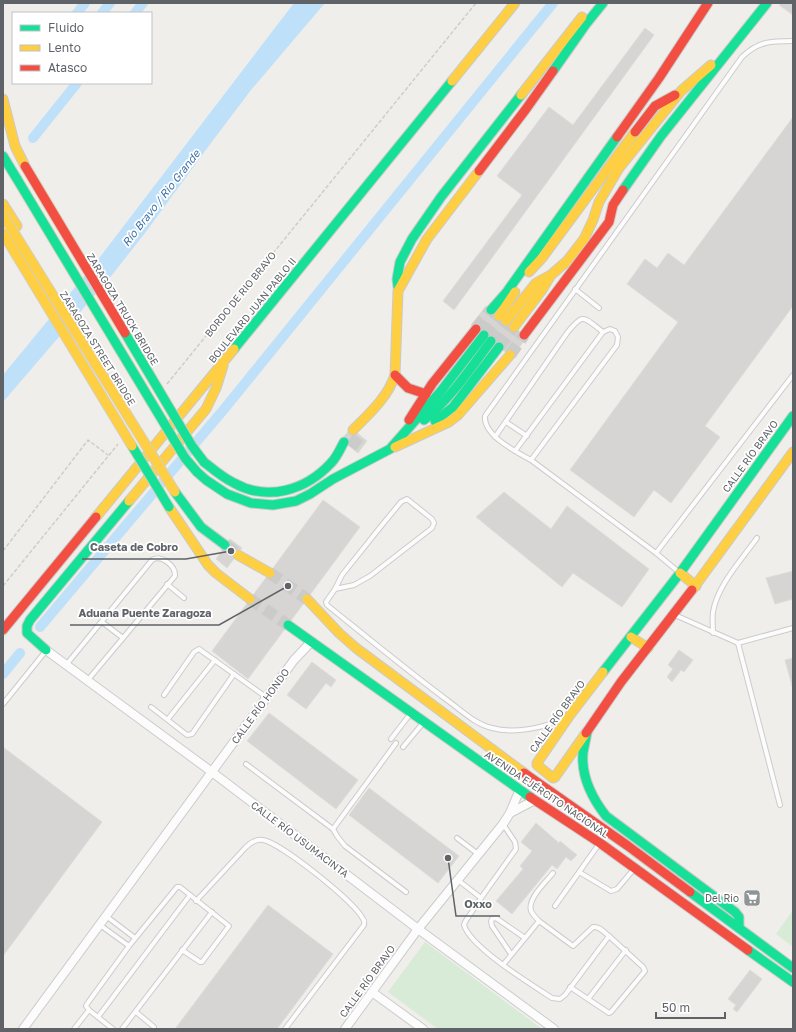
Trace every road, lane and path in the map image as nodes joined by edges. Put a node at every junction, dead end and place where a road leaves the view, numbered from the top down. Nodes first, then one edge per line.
1 (476, 3) edge
2 (515, 3) edge
3 (708, 3) edge
4 (767, 3) edge
5 (601, 4) edge
6 (793, 41) edge
7 (724, 56) junction
8 (659, 78) junction
9 (681, 92) junction
10 (3, 99) edge
11 (655, 106) junction
12 (3, 156) edge
13 (3, 204) edge
14 (3, 216) edge
15 (3, 233) edge
16 (536, 264) junction
17 (551, 275) junction
18 (536, 283) junction
19 (575, 289) junction
20 (398, 291) junction
21 (59, 306) junction
22 (599, 308) dead end
23 (491, 310) tunnel mouth
24 (514, 327) tunnel mouth
25 (476, 329) tunnel mouth
26 (603, 332) junction
27 (524, 335) tunnel mouth
28 (487, 338) tunnel mouth
29 (499, 347) tunnel mouth
30 (510, 355) tunnel mouth
31 (224, 361) junction
32 (395, 375) junction
33 (793, 375) edge
34 (163, 388) dead end
35 (426, 394) junction
36 (793, 416) edge
37 (506, 422) junction
38 (357, 432) tunnel mouth
39 (526, 436) junction
40 (495, 437) junction
41 (119, 443) dead end
42 (348, 445) tunnel mouth
43 (390, 449) junction
44 (515, 451) junction
45 (793, 452) edge
46 (109, 455) junction
47 (530, 460) junction
48 (757, 538) dead end
49 (225, 545) tunnel mouth
50 (3, 551) edge
51 (656, 553) junction
52 (238, 555) tunnel mouth
53 (270, 573) tunnel mouth
54 (680, 573) junction
55 (167, 584) junction
56 (3, 586) edge
57 (696, 586) junction
58 (335, 589) junction
59 (184, 598) dead end
60 (250, 599) tunnel mouth
61 (307, 599) tunnel mouth
62 (674, 615) junction
63 (102, 622) junction
64 (288, 625) tunnel mouth
65 (793, 628) edge
66 (3, 630) edge
67 (713, 633) junction
68 (631, 637) junction
69 (123, 638) junction
70 (312, 642) junction
71 (738, 643) junction
72 (648, 648) junction
73 (46, 650) junction
74 (214, 660) junction
75 (66, 666) junction
76 (234, 674) junction
77 (88, 681) junction
78 (164, 695) dead end
79 (266, 697) junction
80 (3, 704) edge
81 (151, 707) dead end
82 (411, 712) junction
83 (570, 715) junction
84 (168, 719) junction
85 (424, 722) junction
86 (587, 732) junction
87 (391, 739) dead end
88 (396, 743) dead end
89 (403, 747) dead end
90 (246, 764) dead end
91 (212, 772) junction
92 (520, 789) junction
93 (535, 800) junction
94 (780, 805) dead end
95 (510, 813) junction
96 (503, 824) junction
97 (333, 829) junction
98 (456, 838) dead end
99 (600, 843) junction
100 (628, 846) junction
101 (478, 854) junction
102 (635, 868) junction
103 (553, 872) dead end
104 (579, 872) junction
105 (458, 880) junction
106 (406, 892) dead end
107 (190, 895) junction
108 (481, 898) junction
109 (196, 901) junction
110 (555, 906) dead end
111 (212, 912) junction
112 (106, 916) junction
113 (539, 921) junction
114 (100, 925) junction
115 (739, 927) junction
116 (418, 929) junction
117 (608, 936) junction
118 (135, 938) junction
119 (525, 938) junction
120 (129, 946) junction
121 (182, 950) junction
122 (626, 950) junction
123 (511, 954) junction
124 (503, 965) junction
125 (793, 968) edge
126 (793, 982) edge
127 (570, 987) junction
128 (372, 992) junction
129 (588, 999) junction
130 (89, 1010) junction
131 (136, 1012) junction
132 (98, 1017) junction
133 (23, 1029) edge
134 (74, 1029) edge
135 (114, 1029) edge
136 (122, 1029) edge
137 (154, 1029) edge
138 (285, 1029) edge
139 (345, 1029) edge
140 (423, 1029) edge
141 (554, 1029) edge

1 - 34 path, BORDO DE RIO BRAVO
2 - 31 main road, BOULEVARD JUAN PABLO II
3 - 8 main road
4 - 7 main road
5 - 20 main road
5 - 20 main road
6 - 19 lane
7 - 9 main road
7 - 27 main road
8 - 11 main road
8 - 23 main road
9 - 11 main road
9 - 17 main road
10 - 42 main road, ZARAGOZA TRUCK BRIDGE, bridge
11 - 16 main road
12 - 43 main road, bridge
13 - 21 main road
14 - 21 main road, ZARAGOZA STREET BRIDGE, bridge
15 - 60 main road, bridge
16 - 18 main road
16 - 18 main road
17 - 18 main road
17 - 24 main road
19 - 22 lane
19 - 40 lane
20 - 32 main road
21 - 49 main road, ZARAGOZA STREET BRIDGE, bridge
25 - 35 main road
26 - 37 lane
26 - 39 lane
26 - 47 lane
28 - 43 main road
29 - 43 main road
30 - 43 main road
31 - 66 main road, BOULEVARD JUAN PABLO II
31 - 73 main road
32 - 35 main road
32 - 38 main road
33 - 51 lane
35 - 43 main road
36 - 54 main road, CALLE RÍO BRAVO
37 - 39 lane
37 - 40 lane
39 - 44 lane
40 - 44 lane
41 - 46 path
44 - 47 lane
45 - 57 main road, CALLE RÍO BRAVO
46 - 50 path
46 - 56 path
47 - 51 lane
48 - 67 lane
51 - 54 lane
52 - 53 main road
54 - 57 main road
54 - 68 main road, CALLE RÍO BRAVO
55 - 59 lane
55 - 63 lane
55 - 69 lane
57 - 62 main road, CALLE RÍO BRAVO
58 - 58 lane
58 - 83 lane
61 - 100 main road, AVENIDA EJÉRCITO NACIONAL
62 - 67 lane
62 - 72 main road, CALLE RÍO BRAVO
63 - 69 lane
63 - 75 lane
64 - 70 main road, AVENIDA EJÉRCITO NACIONAL
65 - 71 lane
67 - 71 lane
68 - 72 main road
68 - 83 main road, CALLE RÍO BRAVO
69 - 77 lane
70 - 79 street, CALLE RÍO HONDO
70 - 82 main road, AVENIDA EJÉRCITO NACIONAL
71 - 94 lane
72 - 86 main road, CALLE RÍO BRAVO
73 - 75 street, CALLE RÍO USUMACINTA
73 - 80 lane
74 - 76 lane
74 - 78 lane
74 - 84 lane
75 - 77 street, CALLE RÍO USUMACINTA
76 - 79 lane
76 - 84 lane
77 - 91 street, CALLE RÍO USUMACINTA
79 - 91 street, CALLE RÍO HONDO
81 - 84 lane
82 - 85 main road, AVENIDA EJÉRCITO NACIONAL
82 - 87 lane
83 - 86 main road, CALLE RÍO BRAVO
85 - 89 lane
85 - 92 main road, AVENIDA EJÉRCITO NACIONAL
86 - 115 main road
88 - 97 lane
90 - 97 lane
91 - 112 street, CALLE RÍO HONDO
91 - 116 street, CALLE RÍO USUMACINTA
92 - 93 main road, AVENIDA EJÉRCITO NACIONAL
92 - 95 street, CALLE RÍO BRAVO
92 - 100 main road
93 - 95 street
93 - 99 main road, AVENIDA EJÉRCITO NACIONAL
95 - 96 street, CALLE RÍO BRAVO
96 - 101 street, CALLE RÍO BRAVO
96 - 108 lane
97 - 106 lane
98 - 101 lane
99 - 102 main road, AVENIDA EJÉRCITO NACIONAL
99 - 104 lane
100 - 115 main road, AVENIDA EJÉRCITO NACIONAL
101 - 105 street, CALLE RÍO BRAVO
102 - 104 lane
102 - 126 main road, AVENIDA EJÉRCITO NACIONAL
103 - 113 lane
104 - 110 lane
105 - 108 lane
105 - 116 street, CALLE RÍO BRAVO
107 - 109 lane
107 - 118 lane
107 - 132 lane
108 - 124 lane
109 - 111 lane
109 - 138 lane
111 - 121 lane
111 - 121 lane
112 - 114 street, CALLE RÍO HONDO
112 - 118 lane
113 - 117 lane
113 - 119 lane
114 - 120 lane
114 - 133 street, CALLE RÍO HONDO
115 - 125 main road, AVENIDA EJÉRCITO NACIONAL
116 - 128 street, CALLE RÍO BRAVO
116 - 141 street, CALLE RÍO USUMACINTA
117 - 122 lane
117 - 127 lane
118 - 120 lane
119 - 123 lane
119 - 123 lane
120 - 130 lane
121 - 131 lane
122 - 129 lane
122 - 129 lane
123 - 124 lane
124 - 127 lane
127 - 129 lane
128 - 139 street, CALLE RÍO BRAVO
128 - 140 street
130 - 132 lane
130 - 134 lane
131 - 136 lane
131 - 137 lane
132 - 135 lane

